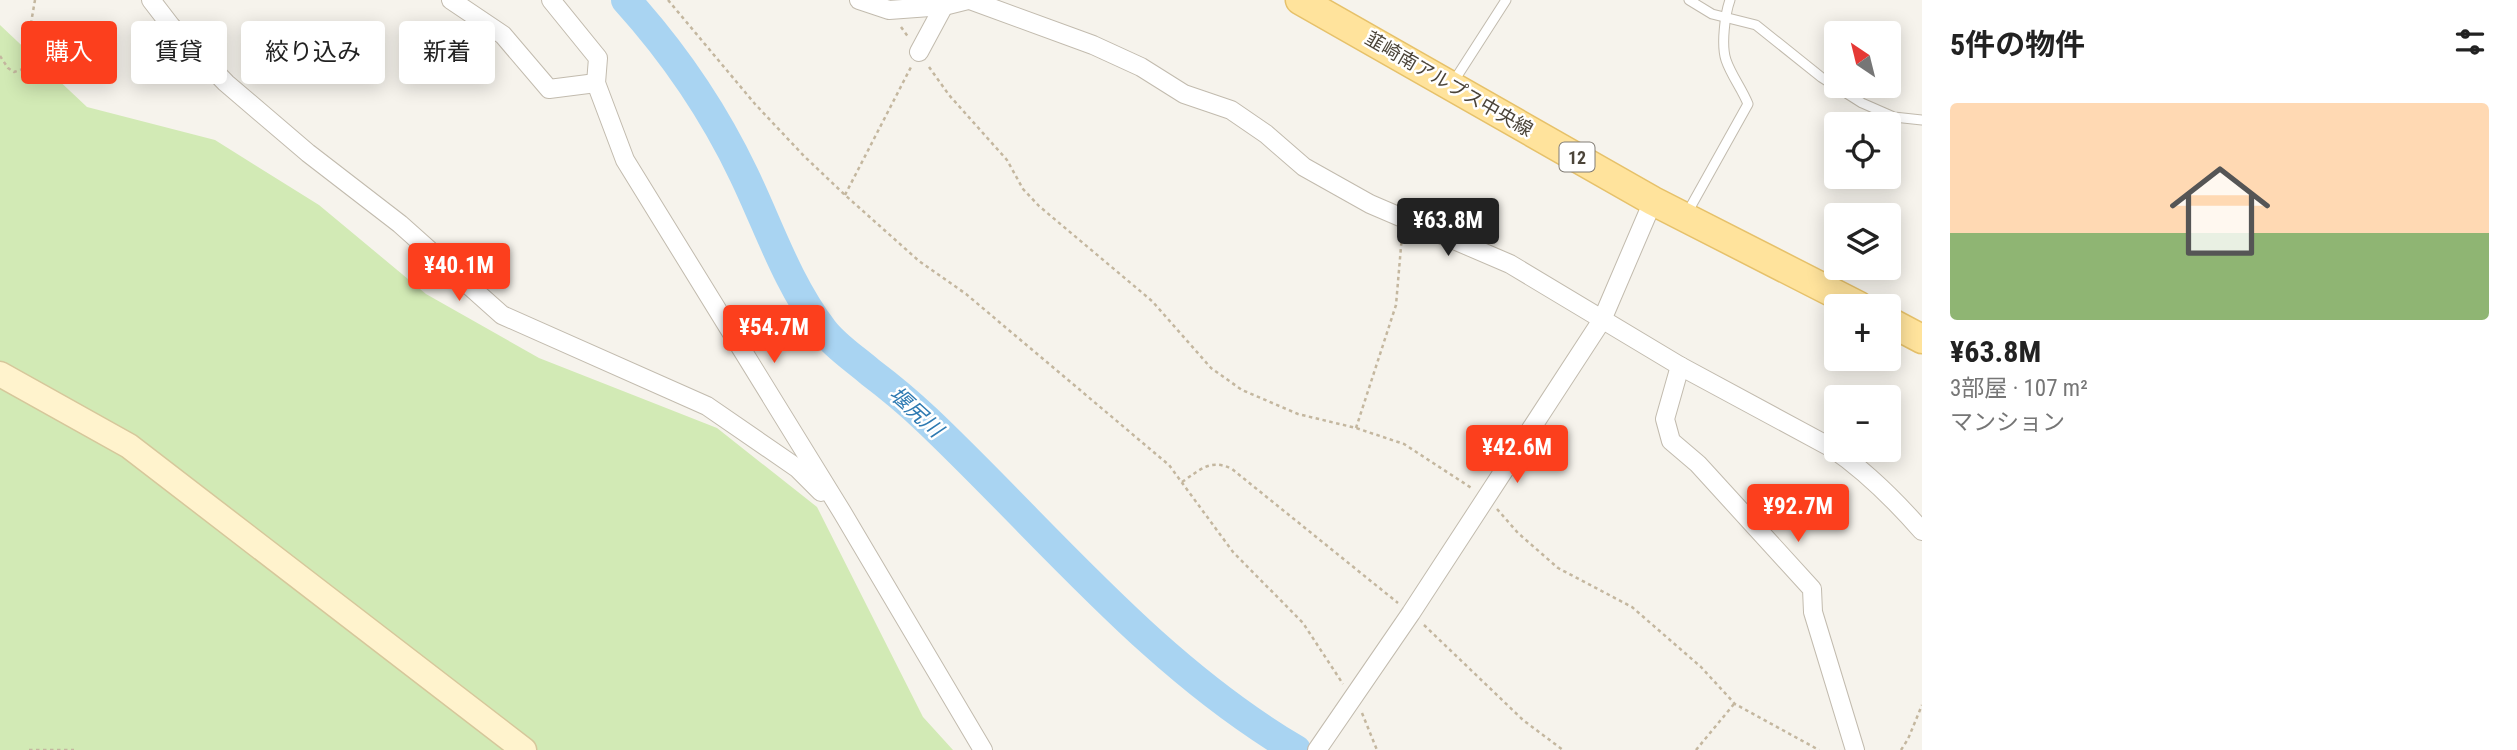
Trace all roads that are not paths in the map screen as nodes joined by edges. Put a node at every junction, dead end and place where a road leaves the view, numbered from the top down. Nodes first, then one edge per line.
1 (152, 0) edge
2 (451, 0) edge
3 (551, 0) edge
4 (859, 0) edge
5 (969, 0) edge
6 (1300, 0) edge
7 (1506, 0) edge
8 (1689, 0) edge
9 (1730, 0) edge
10 (946, 3) edge
11 (1725, 17) junction
12 (919, 52) road end
13 (596, 83) junction
14 (1451, 85) junction
15 (1922, 120) edge
16 (1653, 201) junction
17 (1685, 217) junction
18 (1836, 294) edge
19 (1602, 320) junction
20 (1901, 328) edge
21 (1922, 339) edge
22 (1680, 366) junction
23 (0, 374) edge
24 (842, 512) junction
25 (1922, 531) edge
26 (1321, 744) edge
27 (524, 750) edge
28 (982, 750) edge
29 (1855, 750) edge

1 - 24 street
2 - 13 street
3 - 13 street
4 - 10 street
5 - 10 street
5 - 19 street
6 - 14 main road, 韮崎南アルプス中央線 / 12
7 - 14 lane
8 - 11 lane
9 - 11 lane
10 - 12 street
11 - 15 lane
11 - 17 lane
13 - 24 street
14 - 16 main road, 韮崎南アルプス中央線 / 12
16 - 17 main road, 韮崎南アルプス中央線 / 12
16 - 19 street
17 - 18 main road, 韮崎南アルプス中央線 / 12
19 - 22 street
19 - 26 street
20 - 21 main road
22 - 25 street
22 - 29 street
23 - 27 street
24 - 28 street

